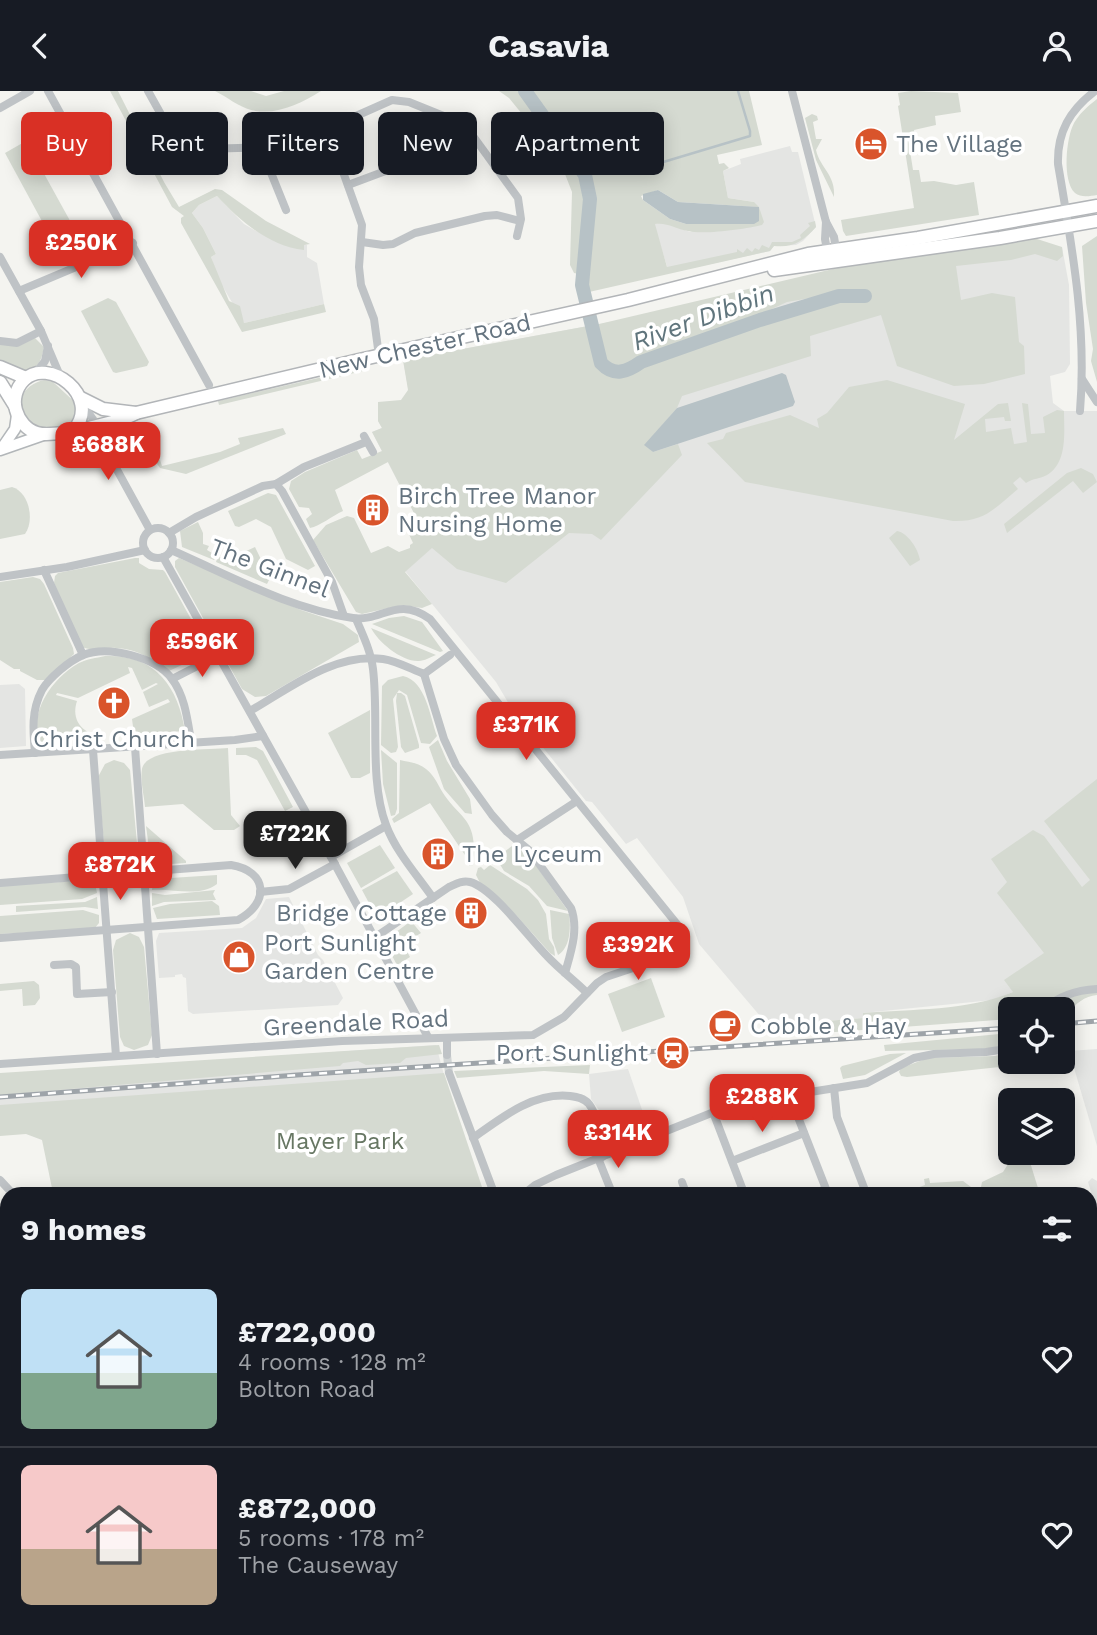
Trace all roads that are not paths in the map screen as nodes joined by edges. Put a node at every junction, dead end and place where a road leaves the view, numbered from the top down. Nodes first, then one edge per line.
1 (30, 91) edge
2 (48, 91) edge
3 (148, 91) edge
4 (792, 91) edge
5 (1095, 91) edge
6 (0, 108) edge
7 (364, 112) edge
8 (242, 148) edge
9 (378, 174) edge
10 (272, 175) edge
11 (344, 175) edge
12 (348, 185) junction
13 (1097, 207) edge
14 (286, 210) dead end
15 (1066, 210) junction
16 (520, 221) junction
17 (1097, 222) edge
18 (1068, 226) junction
19 (516, 236) dead end
20 (362, 242) junction
21 (133, 243) junction
22 (832, 253) junction
23 (0, 257) edge
24 (19, 291) junction
25 (41, 331) junction
26 (0, 341) edge
27 (48, 346) junction
28 (379, 356) junction
29 (0, 367) edge
30 (31, 376) junction
31 (61, 378) junction
32 (1082, 379) junction
33 (0, 382) edge
34 (209, 384) dead end
35 (82, 402) junction
36 (1097, 402) edge
37 (16, 411) junction
38 (1080, 411) dead end
39 (136, 413) junction
40 (97, 425) junction
41 (74, 430) junction
42 (46, 434) junction
43 (0, 450) edge
44 (373, 452) dead end
45 (276, 484) junction
46 (150, 530) junction
47 (169, 533) junction
48 (145, 550) junction
49 (171, 550) junction
50 (163, 557) junction
51 (44, 570) junction
52 (0, 577) edge
53 (344, 616) junction
54 (356, 618) junction
55 (83, 655) junction
56 (219, 655) junction
57 (450, 655) dead end
58 (370, 658) junction
59 (424, 674) junction
60 (172, 678) junction
61 (250, 711) junction
62 (190, 735) dead end
63 (263, 736) junction
64 (135, 747) junction
65 (93, 750) junction
66 (34, 754) junction
67 (0, 755) edge
68 (577, 801) junction
69 (386, 826) junction
70 (517, 840) junction
71 (333, 860) junction
72 (142, 871) junction
73 (103, 875) junction
74 (0, 883) edge
75 (260, 892) junction
76 (433, 898) junction
77 (146, 927) junction
78 (108, 931) junction
79 (0, 938) edge
80 (374, 938) junction
81 (54, 965) dead end
82 (565, 973) junction
83 (1097, 989) edge
84 (112, 992) junction
85 (587, 993) junction
86 (1063, 997) edge
87 (428, 1037) junction
88 (447, 1039) junction
89 (998, 1050) edge
90 (157, 1054) junction
91 (447, 1055) tunnel mouth
92 (116, 1056) junction
93 (0, 1064) edge
94 (449, 1073) tunnel mouth
95 (834, 1088) junction
96 (713, 1112) junction
97 (796, 1112) dead end
98 (804, 1133) junction
99 (472, 1138) junction
100 (600, 1157) junction
101 (732, 1161) junction
102 (682, 1182) dead end
103 (492, 1187) edge
104 (532, 1187) edge
105 (610, 1187) edge
106 (684, 1187) edge
107 (742, 1187) edge
108 (825, 1187) edge
109 (864, 1187) edge

1 - 6 street
2 - 21 street
3 - 8 street
4 - 22 street
5 - 15 street
7 - 16 street
9 - 12 street
10 - 14 street
11 - 12 street
12 - 20 street
13 - 15 highway, New Chester Road
15 - 18 street
15 - 22 highway, New Chester Road
16 - 19 street
16 - 20 street
17 - 18 highway, New Chester Road
18 - 22 highway, New Chester Road
18 - 32 street
20 - 28 street
21 - 24 street
21 - 34 street
22 - 28 highway, New Chester Road
23 - 24 street
24 - 25 street
25 - 26 street
25 - 27 street
27 - 30 street
27 - 31 street
28 - 39 highway, New Chester Road
29 - 30 highway
30 - 31 highway
30 - 37 highway
31 - 35 highway
32 - 36 street
32 - 38 street
33 - 37 highway
35 - 39 highway, New Chester Road
35 - 40 street
35 - 41 highway
37 - 42 highway
37 - 43 main road
39 - 40 highway, New Chester Road
40 - 41 highway, New Chester Road
40 - 46 street
41 - 42 highway
42 - 43 main road
44 - 45 street
45 - 47 street
45 - 53 street
46 - 47 street
46 - 48 street
47 - 49 street
48 - 50 street
48 - 51 street
49 - 50 street
49 - 53 street, The Ginnel
50 - 56 street
51 - 52 street
51 - 55 street
53 - 54 street, The Ginnel
54 - 58 street
54 - 68 street
55 - 60 street
55 - 66 street
56 - 60 street
56 - 61 street
57 - 59 street
58 - 59 street
58 - 61 street
58 - 69 street
59 - 70 street
60 - 62 street
61 - 63 street
63 - 64 street
63 - 71 street
64 - 65 street
64 - 72 street
65 - 66 street
65 - 73 street
66 - 67 street
68 - 70 street
68 - 85 street, Greendale Road
69 - 71 street
69 - 76 street
70 - 82 street
71 - 75 street
71 - 80 street
72 - 73 street
72 - 75 street
72 - 77 street
73 - 74 street
73 - 78 street
75 - 77 street
76 - 80 street
76 - 82 street
77 - 78 street
77 - 90 street
78 - 79 street
78 - 84 street
80 - 87 street
81 - 84 street
82 - 85 street
83 - 86 street
84 - 92 street
85 - 88 street, Greendale Road
87 - 88 street, Greendale Road
87 - 90 street, Greendale Road
88 - 91 street
89 - 95 street
90 - 92 street, Greendale Road
92 - 93 street, Greendale Road
94 - 99 street
95 - 96 street
95 - 109 street
96 - 100 street
96 - 101 street
97 - 98 street
98 - 101 street
98 - 108 street
99 - 100 street
99 - 103 street
100 - 104 street
100 - 105 street
101 - 107 street
102 - 106 street

